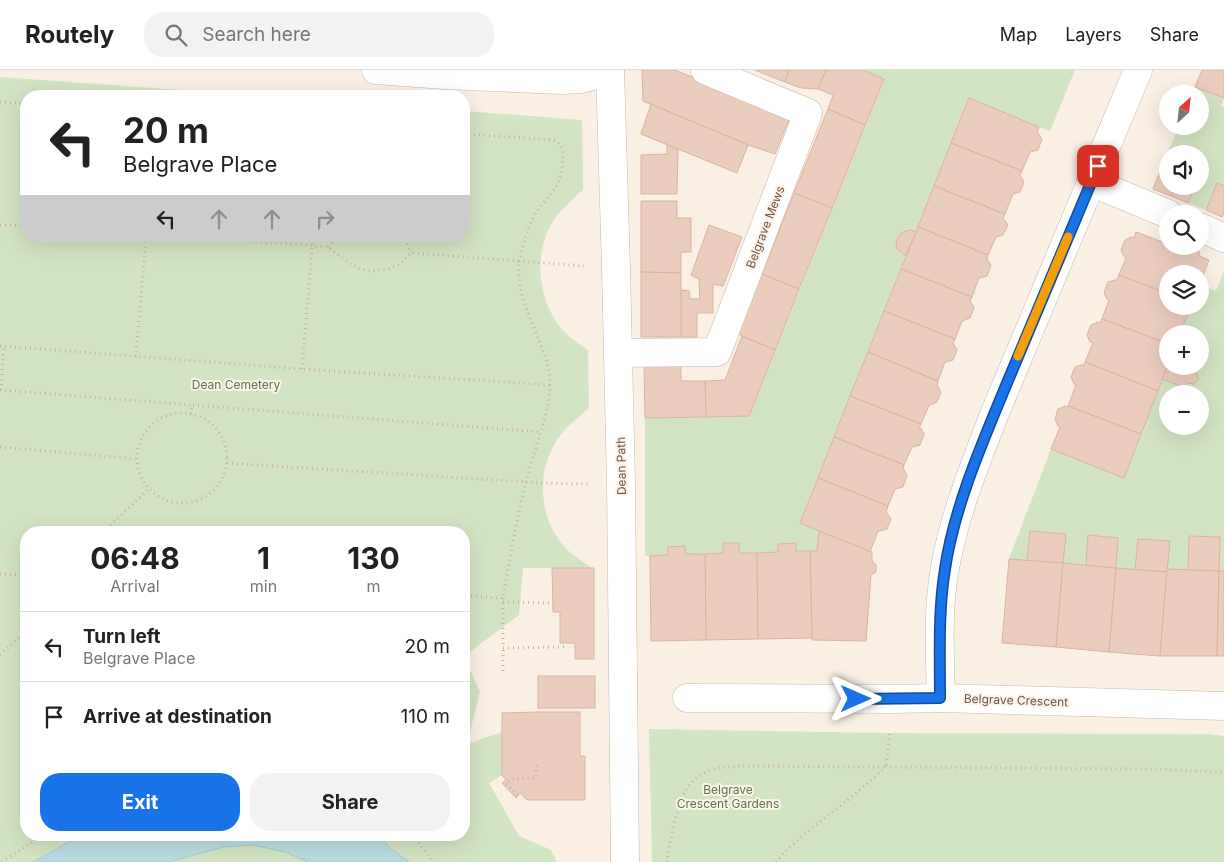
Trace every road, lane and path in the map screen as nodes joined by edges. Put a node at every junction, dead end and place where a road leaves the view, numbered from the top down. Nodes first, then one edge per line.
1 (376, 70) edge
2 (705, 70) edge
3 (1138, 70) edge
4 (610, 71) edge
5 (0, 102) edge
6 (20, 104) edge
7 (470, 134) edge
8 (1091, 182) junction
9 (1159, 210) edge
10 (0, 225) edge
11 (20, 226) edge
12 (1209, 231) edge
13 (1224, 238) edge
14 (146, 242) edge
15 (260, 242) edge
16 (313, 242) edge
17 (333, 242) edge
18 (405, 242) edge
19 (313, 246) junction
20 (328, 247) junction
21 (411, 253) junction
22 (519, 261) junction
23 (592, 266) dead end
24 (2, 346) edge
25 (618, 353) junction
26 (136, 357) junction
27 (302, 369) junction
28 (550, 385) junction
29 (0, 390) edge
30 (192, 405) junction
31 (191, 414) junction
32 (540, 432) junction
33 (0, 447) edge
34 (137, 459) junction
35 (227, 463) junction
36 (526, 481) junction
37 (588, 484) dead end
38 (149, 488) junction
39 (109, 526) edge
40 (0, 574) edge
41 (20, 575) edge
42 (470, 596) edge
43 (503, 598) junction
44 (503, 602) junction
45 (553, 603) dead end
46 (20, 637) edge
47 (564, 647) dead end
48 (503, 648) junction
49 (0, 654) edge
50 (503, 672) dead end
51 (687, 698) dead end
52 (940, 698) junction
53 (1224, 706) edge
54 (537, 764) dead end
55 (886, 767) junction
56 (1224, 772) edge
57 (518, 795) dead end
58 (35, 841) edge
59 (417, 841) edge
60 (2, 862) edge
61 (434, 862) edge
62 (625, 862) edge
63 (667, 862) edge
64 (776, 862) edge

1 - 4 street
2 - 25 street, Belgrave Mews
3 - 8 street
4 - 25 street, Dean Path
5 - 6 path
7 - 22 path
8 - 9 street
8 - 52 street
10 - 11 path
12 - 13 street
14 - 26 path
15 - 19 path
16 - 19 path
17 - 20 path
18 - 21 path
19 - 20 path
19 - 27 path
20 - 21 path
21 - 22 path
22 - 23 path
22 - 28 path
24 - 26 path
24 - 29 path
25 - 62 street, Dean Path
26 - 27 path
27 - 28 path
28 - 32 path
29 - 30 path
30 - 31 path
30 - 32 path
31 - 34 path
31 - 35 path
32 - 36 path
33 - 34 path
34 - 38 path
35 - 36 path
35 - 38 path
36 - 37 path
36 - 43 path
38 - 39 path
40 - 41 path
42 - 43 path
43 - 44 path
44 - 45 path
44 - 48 path
46 - 49 path
47 - 48 path
48 - 50 path
51 - 52 street, Belgrave Crescent
52 - 53 street, Belgrave Crescent
54 - 57 path
55 - 56 path
55 - 63 path
55 - 64 path
58 - 60 path
59 - 61 path

